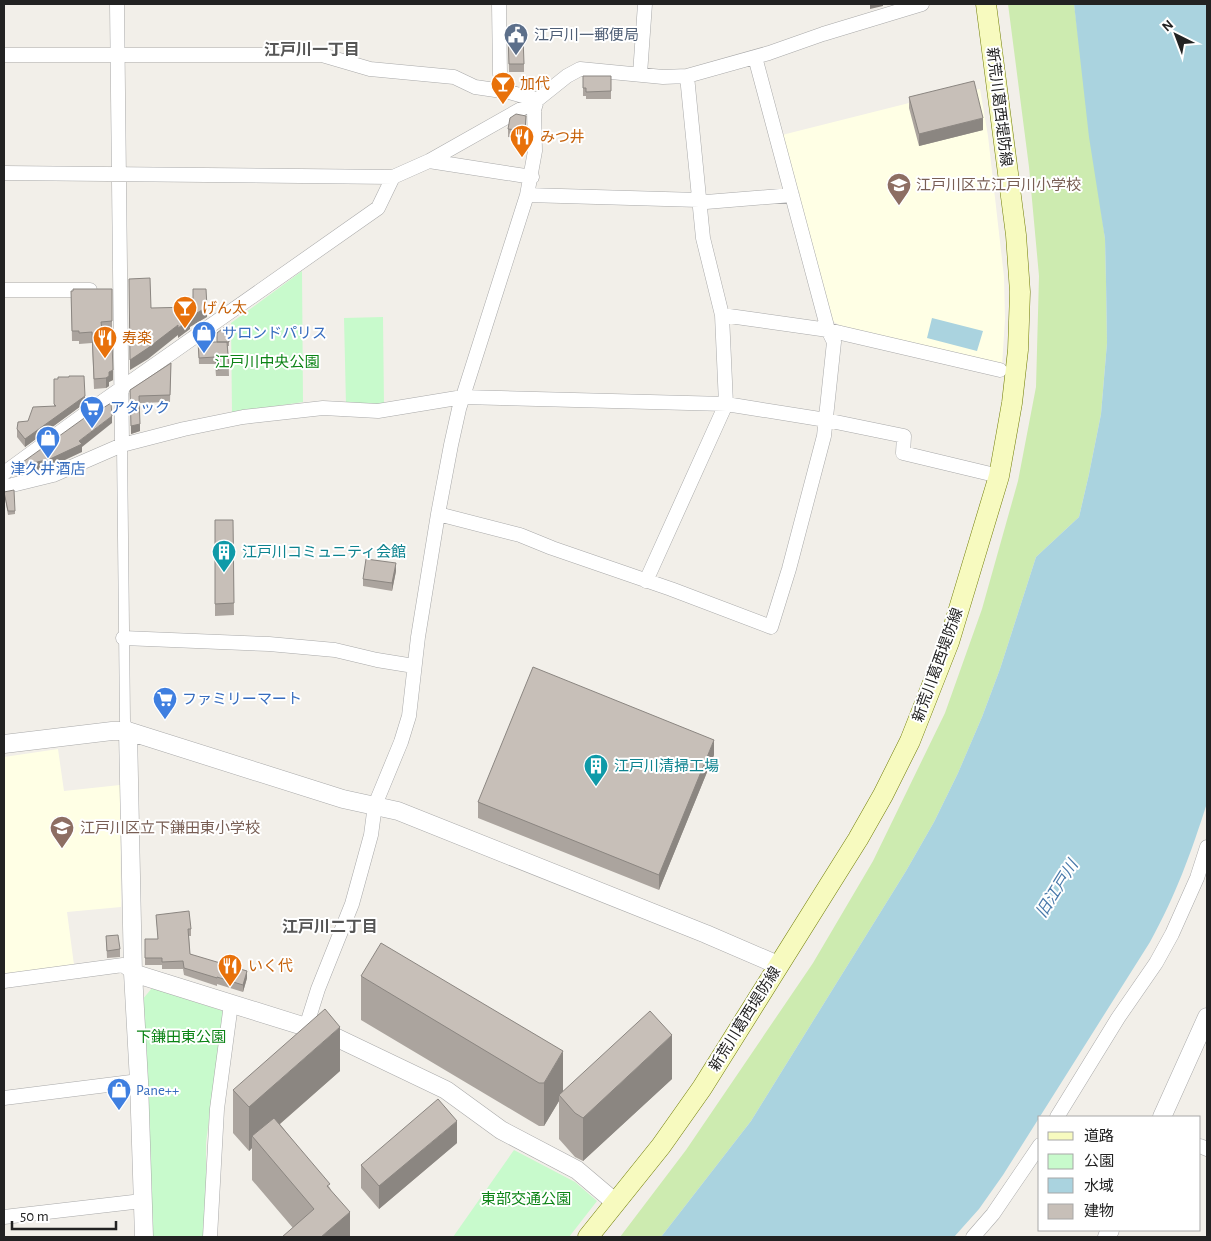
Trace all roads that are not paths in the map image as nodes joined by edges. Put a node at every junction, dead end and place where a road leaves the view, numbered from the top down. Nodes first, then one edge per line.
1 (117, 4) edge
2 (499, 4) edge
3 (645, 4) edge
4 (922, 4) edge
5 (986, 4) edge
6 (891, 9) edge
7 (4, 55) edge
8 (118, 55) junction
9 (755, 58) junction
10 (640, 74) junction
11 (687, 76) junction
12 (509, 92) junction
13 (537, 100) junction
14 (429, 161) junction
15 (4, 173) edge
16 (119, 174) junction
17 (393, 177) junction
18 (532, 177) junction
19 (527, 194) junction
20 (792, 195) junction
21 (699, 200) junction
22 (4, 290) edge
23 (120, 290) junction
24 (722, 315) junction
25 (828, 330) junction
26 (1000, 370) dead end
27 (121, 389) junction
28 (463, 397) junction
29 (726, 404) junction
30 (826, 420) junction
31 (122, 445) junction
32 (4, 473) edge
33 (998, 476) junction
34 (4, 487) edge
35 (438, 514) junction
36 (646, 581) junction
37 (123, 638) junction
38 (414, 666) junction
39 (128, 731) junction
40 (4, 744) edge
41 (375, 805) junction
42 (1207, 847) edge
43 (778, 965) junction
44 (133, 973) junction
45 (4, 981) edge
46 (231, 1004) junction
47 (1207, 1017) edge
48 (306, 1027) junction
49 (139, 1081) junction
50 (4, 1098) edge
51 (1058, 1116) edge
52 (1162, 1116) edge
53 (1038, 1148) edge
54 (142, 1201) junction
55 (616, 1203) junction
56 (4, 1217) edge
57 (144, 1237) edge
58 (210, 1237) edge
59 (588, 1237) edge
60 (974, 1237) edge

1 - 8 street
2 - 12 street
3 - 10 street
4 - 6 street
5 - 33 main road, 新荒川葛西堤防線
6 - 9 street
7 - 8 street
8 - 12 street
8 - 16 street
9 - 11 street
9 - 20 street
10 - 11 street
10 - 13 street
11 - 21 street
12 - 13 street
13 - 14 street
13 - 18 street
14 - 17 street
14 - 18 street
15 - 16 street
16 - 17 street
16 - 23 street
17 - 27 street
18 - 19 street
19 - 21 street
19 - 28 street
20 - 21 street
20 - 25 street
21 - 24 street
22 - 23 street
23 - 27 street
24 - 25 street
24 - 29 street
25 - 26 street
25 - 30 street
27 - 31 street
27 - 32 street
28 - 29 street
28 - 31 street
28 - 35 street
29 - 30 street
29 - 36 street
30 - 33 street
30 - 36 street
31 - 34 street
31 - 37 street
33 - 43 main road, 新荒川葛西堤防線
35 - 36 street
35 - 38 street
37 - 38 street
37 - 39 street
38 - 41 street
39 - 40 street
39 - 41 street
39 - 44 street
41 - 43 street
41 - 48 street
42 - 51 street
43 - 55 main road, 新荒川葛西堤防線
44 - 45 street
44 - 46 street
44 - 49 street
46 - 48 street
46 - 58 street
47 - 52 street
48 - 55 street
49 - 50 street
49 - 54 street
53 - 60 street
54 - 56 street
54 - 57 street
55 - 59 main road, 新荒川葛西堤防線

